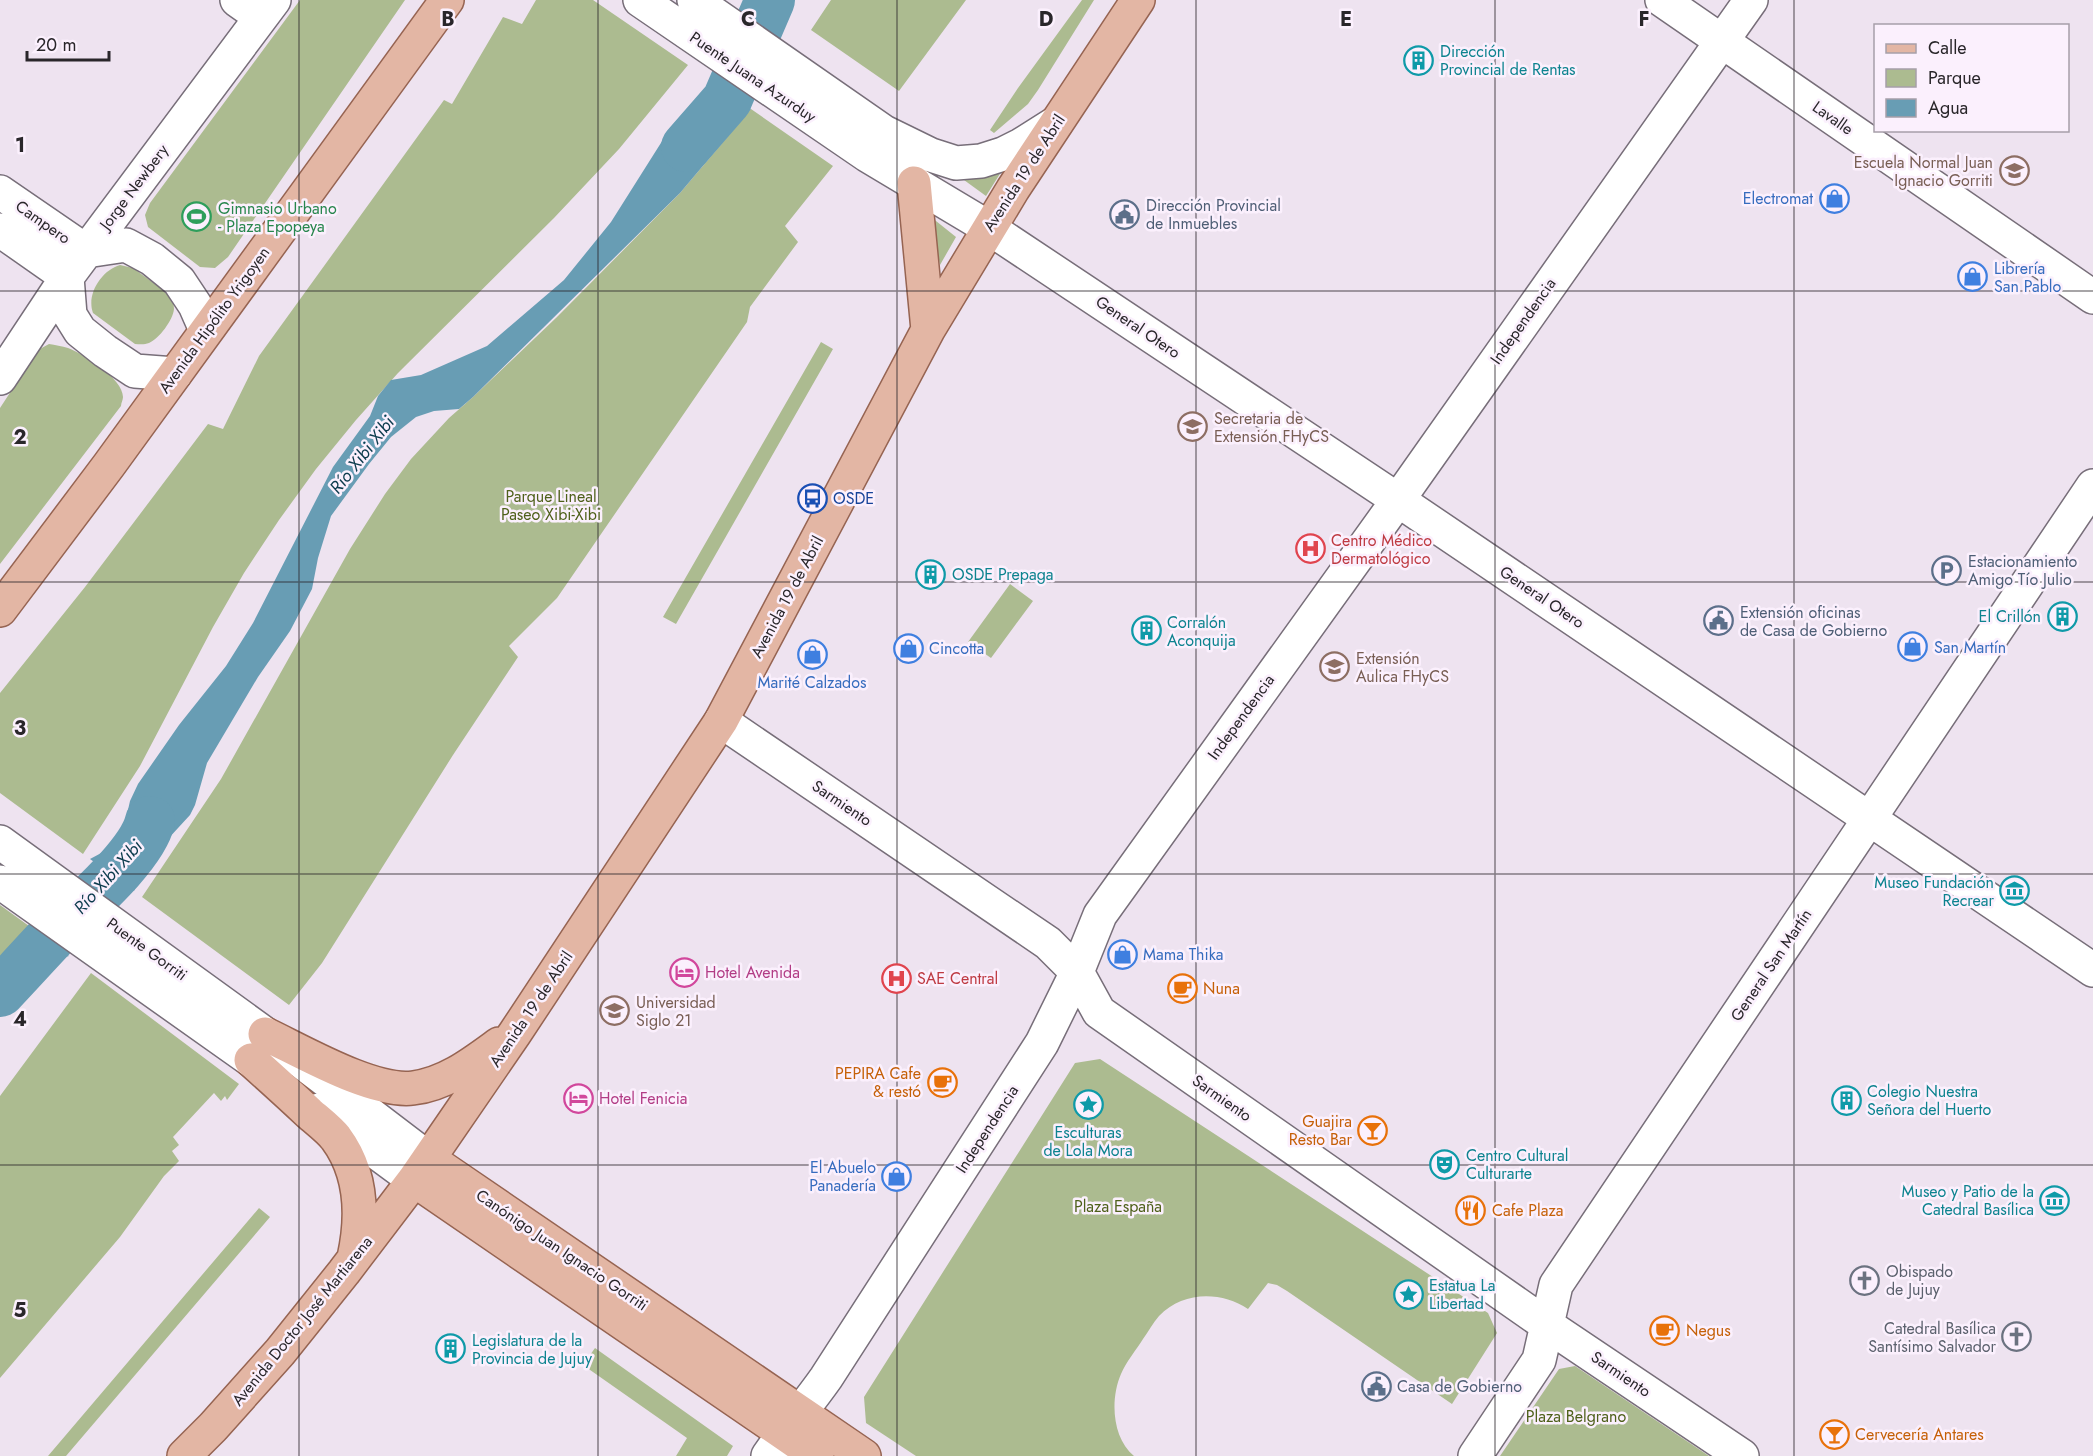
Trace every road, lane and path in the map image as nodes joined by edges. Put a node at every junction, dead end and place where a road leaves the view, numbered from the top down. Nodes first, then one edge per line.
1 (447, 0) edge
2 (640, 0) edge
3 (694, 0) edge
4 (1138, 0) edge
5 (1662, 0) edge
6 (1751, 0) edge
7 (257, 6) edge
8 (1721, 40) junction
9 (1056, 123) junction
10 (876, 143) junction
11 (914, 183) junction
12 (0, 192) edge
13 (989, 228) junction
14 (0, 230) edge
15 (86, 251) junction
16 (67, 277) junction
17 (2093, 297) edge
18 (206, 330) junction
19 (928, 330) junction
20 (175, 374) junction
21 (0, 378) edge
22 (2093, 486) edge
23 (1398, 500) junction
24 (0, 610) edge
25 (721, 721) junction
26 (1870, 818) junction
27 (0, 842) edge
28 (0, 882) edge
29 (2093, 970) edge
30 (1077, 972) junction
31 (515, 1033) junction
32 (258, 1047) junction
33 (422, 1170) junction
34 (353, 1260) junction
35 (1548, 1324) junction
36 (784, 1434) edge
37 (184, 1456) edge
38 (817, 1456) edge
39 (864, 1456) edge
40 (1475, 1456) edge
41 (1742, 1456) edge

1 - 18 main road, Avenida Hipólito Yrigoyen
2 - 10 street, Puente Juana Azurduy
3 - 10 street, Puente Juana Azurduy
4 - 9 main road, Avenida 19 de Abril
5 - 8 street, Lavalle
6 - 8 street, Independencia
7 - 15 street, Jorge Newbery
8 - 17 street, Lavalle
8 - 23 street, Independencia
9 - 10 street
9 - 13 main road, Avenida 19 de Abril
10 - 11 street, General Otero
11 - 13 street, General Otero
11 - 19 main road
12 - 15 street, Campero
13 - 19 main road, Avenida 19 de Abril
13 - 23 street, General Otero
14 - 16 street, Campero
15 - 16 street, Jorge Newbery
15 - 18 street
16 - 20 street
16 - 21 street, Jorge Newbery
18 - 20 main road, Avenida Hipólito Yrigoyen
19 - 25 main road, Avenida 19 de Abril
20 - 24 main road, Avenida Hipólito Yrigoyen
22 - 26 street, General San Martín
23 - 26 street, General Otero
23 - 30 street, Independencia
25 - 30 street, Sarmiento
25 - 31 main road, Avenida 19 de Abril
26 - 29 street, General Otero
26 - 35 street, General San Martín
27 - 32 street, Puente Gorriti
28 - 32 street, Puente Gorriti
30 - 35 street, Sarmiento
30 - 36 street, Independencia
31 - 32 main road
31 - 33 main road, Avenida 19 de Abril
32 - 33 street, Canónigo Juan Ignacio Gorriti
32 - 34 main road
33 - 34 main road, Avenida Doctor José Martiarena
33 - 36 main road, Canónigo Juan Ignacio Gorriti
34 - 37 main road, Avenida Doctor José Martiarena
35 - 40 street, General San Martín
35 - 41 street, Sarmiento
36 - 38 main road, Canónigo Juan Ignacio Gorriti
36 - 39 main road, Canónigo Juan Ignacio Gorriti

